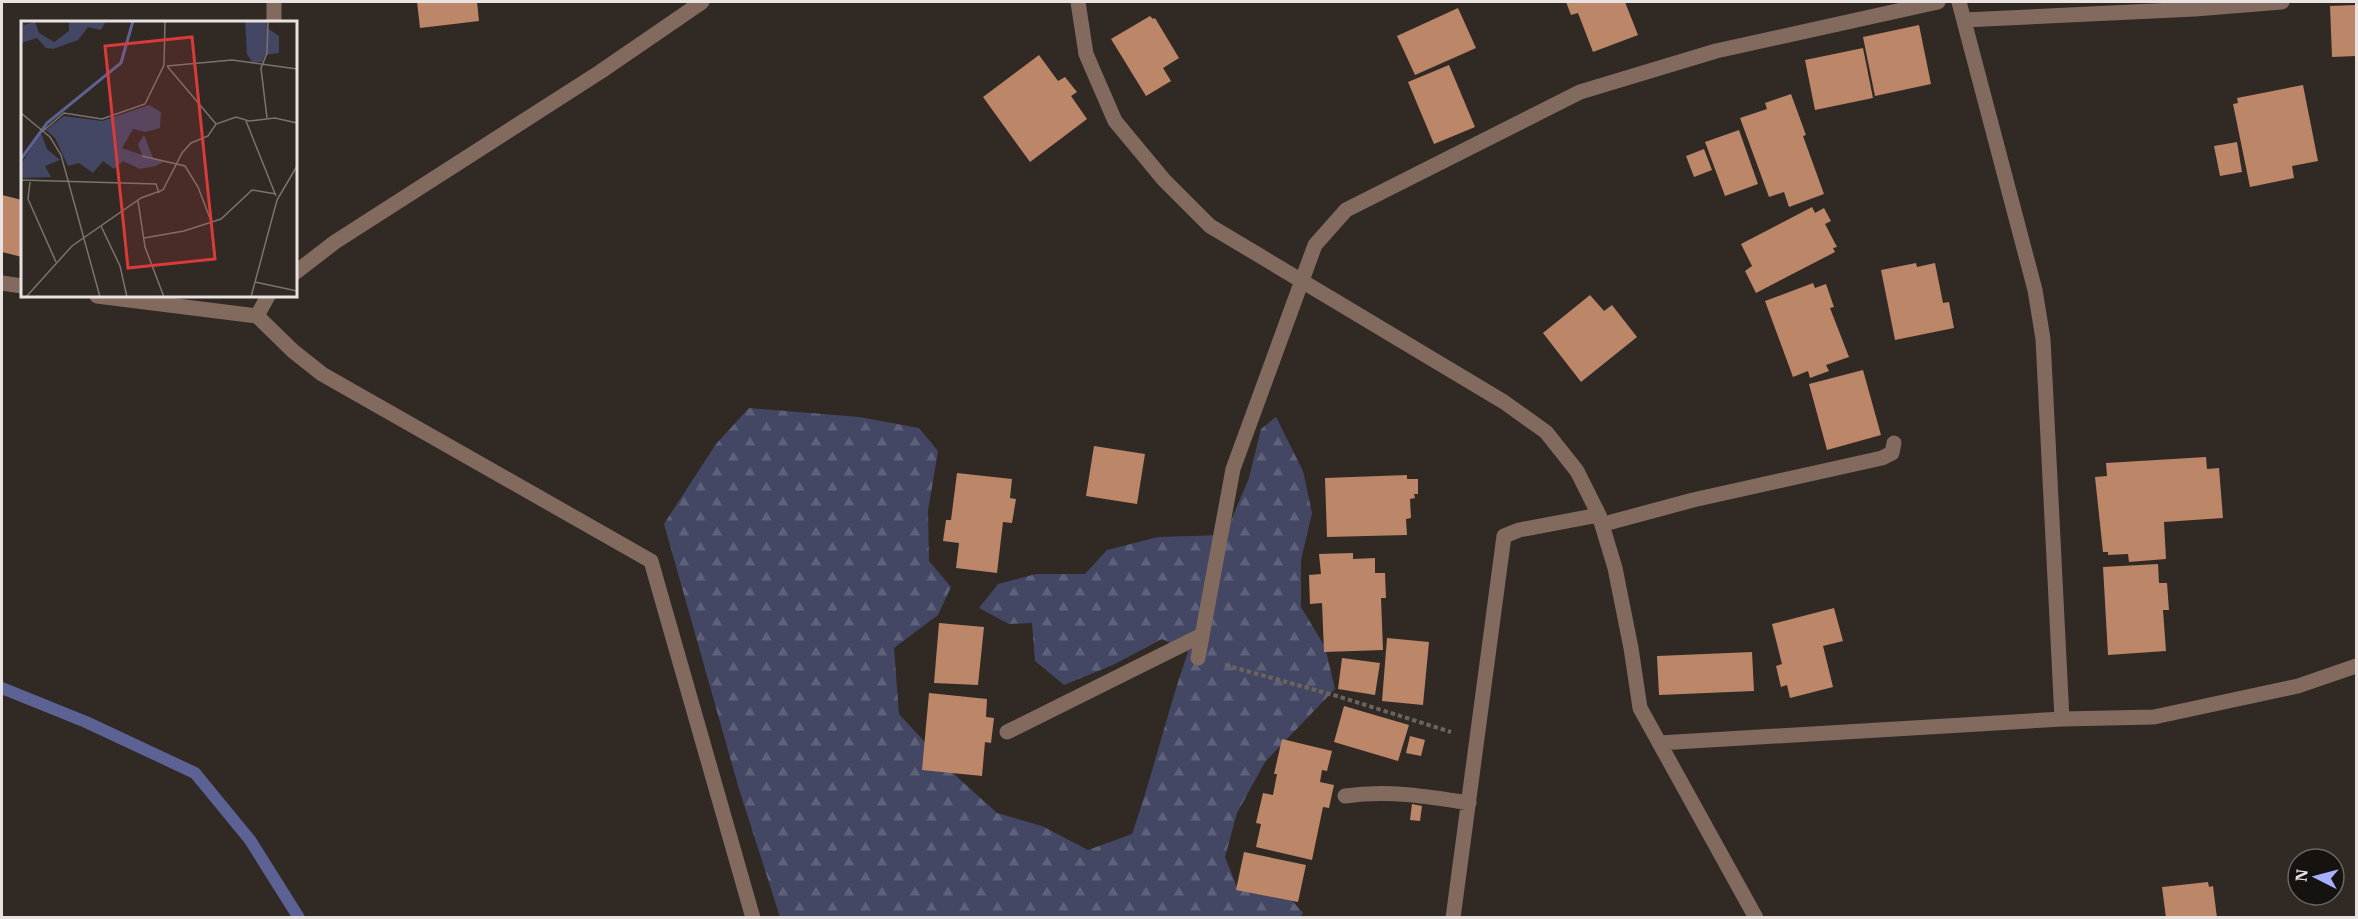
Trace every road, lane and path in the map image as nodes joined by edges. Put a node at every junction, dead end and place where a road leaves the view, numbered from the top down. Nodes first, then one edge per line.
1 (274, 2) edge
2 (702, 2) edge
3 (1078, 2) edge
4 (1938, 2) edge
5 (1959, 2) edge
6 (2282, 2) edge
7 (1964, 20) junction
8 (274, 21) edge
9 (297, 271) edge
10 (2, 283) edge
11 (1302, 283) junction
12 (21, 286) edge
13 (105, 297) edge
14 (267, 297) edge
15 (257, 316) junction
16 (1894, 442) dead end
17 (1601, 519) junction
18 (1202, 635) junction
19 (1198, 658) joint
20 (2356, 666) edge
21 (2062, 719) junction
22 (1007, 732) dead end
23 (1477, 740) junction
24 (1659, 743) junction
25 (1346, 796) dead end
26 (1469, 802) junction
27 (753, 918) edge
28 (1454, 918) edge
29 (1756, 918) edge

1 - 8 street
2 - 9 street
3 - 11 street
4 - 11 street
5 - 7 street
6 - 7 street
7 - 21 street
10 - 12 street
11 - 17 street
11 - 18 street
13 - 15 street
14 - 15 street
15 - 27 street
16 - 17 street
17 - 23 street
17 - 24 street
18 - 19 street
18 - 22 street
19 - 23 path
20 - 21 street
21 - 24 street
23 - 26 street
24 - 29 street
25 - 26 street
26 - 28 street

